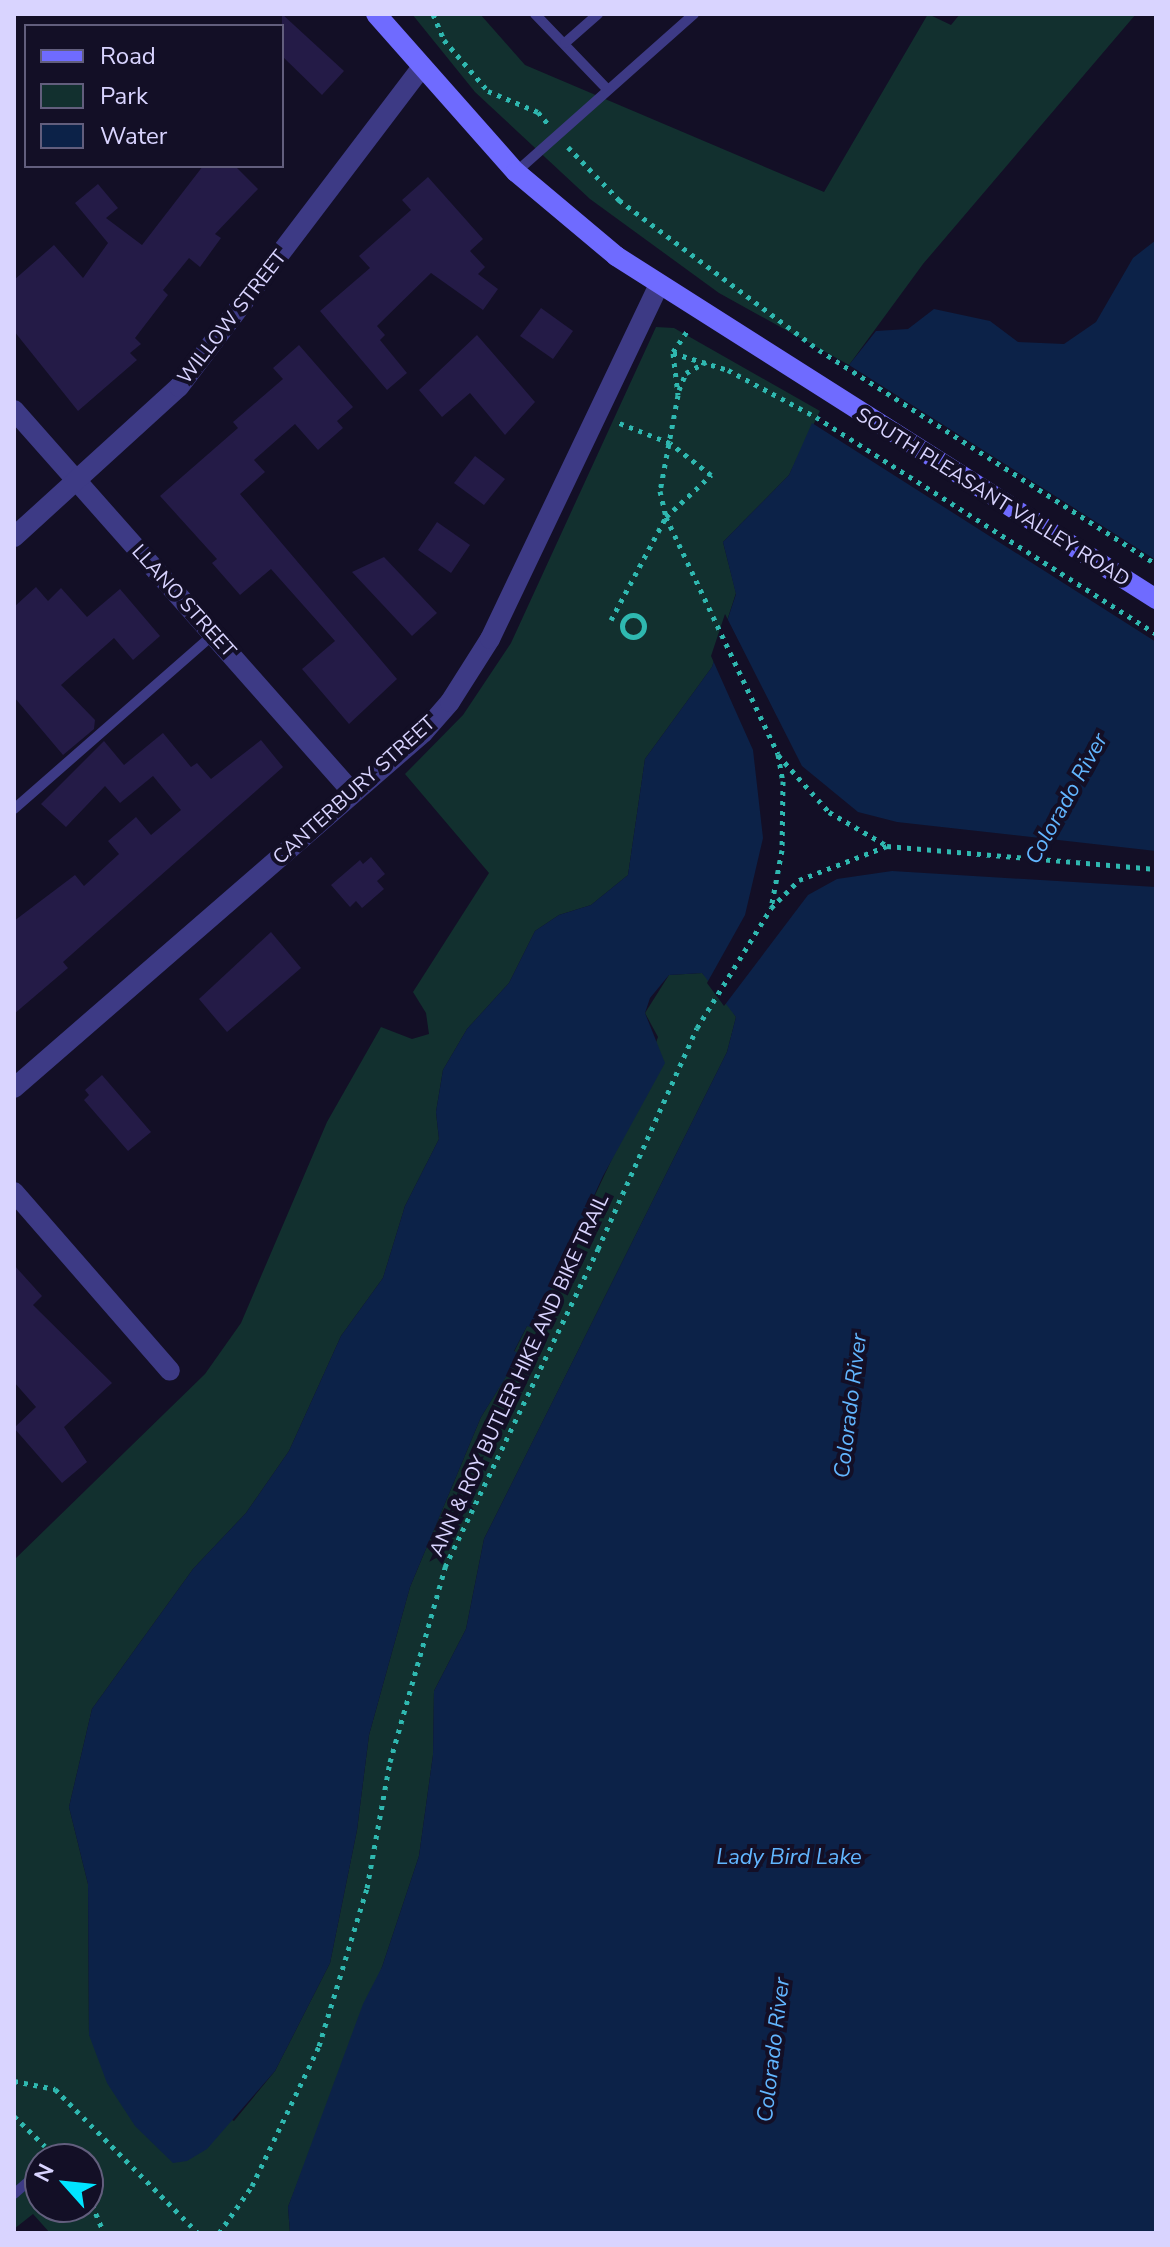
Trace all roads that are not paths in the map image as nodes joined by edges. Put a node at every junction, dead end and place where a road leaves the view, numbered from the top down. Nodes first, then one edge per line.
1 (376, 14) edge
2 (535, 14) edge
3 (598, 14) edge
4 (694, 14) edge
5 (565, 43) junction
6 (420, 70) junction
7 (607, 89) junction
8 (516, 172) junction
9 (658, 286) junction
10 (14, 410) edge
11 (77, 482) junction
12 (14, 537) edge
13 (1156, 599) edge
14 (215, 633) junction
15 (353, 793) junction
16 (14, 809) edge
17 (14, 1088) edge
18 (14, 1192) edge
19 (170, 1371) dead end

1 - 6 main road, SOUTH PLEASANT VALLEY ROAD
2 - 5 lane
3 - 5 lane
4 - 7 lane
5 - 7 lane
6 - 8 main road, SOUTH PLEASANT VALLEY ROAD
6 - 11 street, WILLOW STREET
7 - 8 lane
8 - 9 main road, SOUTH PLEASANT VALLEY ROAD
9 - 13 main road, SOUTH PLEASANT VALLEY ROAD
9 - 15 street, CANTERBURY STREET
10 - 11 street, LLANO STREET
11 - 12 street, WILLOW STREET
11 - 14 street, LLANO STREET
14 - 15 street, LLANO STREET
14 - 16 lane
15 - 17 street, CANTERBURY STREET
18 - 19 street

